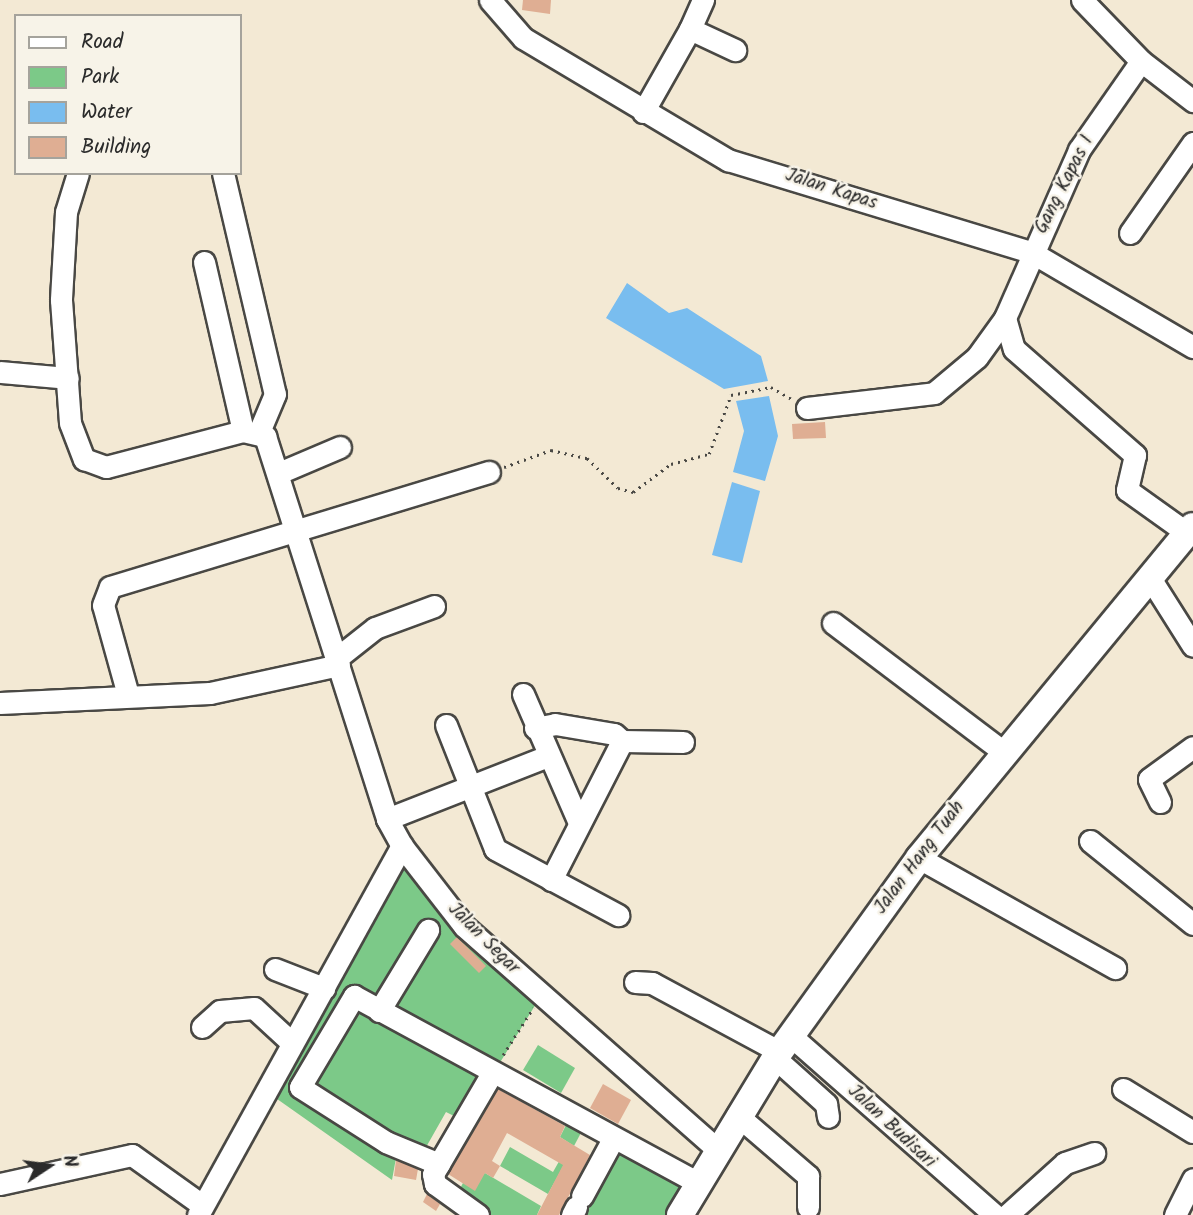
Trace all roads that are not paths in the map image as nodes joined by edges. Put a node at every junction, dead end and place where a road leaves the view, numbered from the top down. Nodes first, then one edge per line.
1 (490, 0) edge
2 (703, 0) edge
3 (1082, 0) edge
4 (690, 29) junction
5 (735, 50) dead end
6 (1141, 61) junction
7 (1193, 100) edge
8 (643, 112) junction
9 (1193, 143) edge
10 (78, 175) edge
11 (223, 175) edge
12 (1130, 233) dead end
13 (1031, 252) junction
14 (204, 262) dead end
15 (1005, 318) junction
16 (1193, 347) edge
17 (0, 372) edge
18 (68, 378) junction
19 (807, 408) road end
20 (251, 431) junction
21 (340, 447) dead end
22 (281, 472) junction
23 (489, 472) road end
24 (299, 530) junction
25 (1190, 530) edge
26 (1150, 578) junction
27 (434, 606) dead end
28 (833, 623) dead end
29 (1193, 646) edge
30 (338, 662) junction
31 (523, 694) dead end
32 (128, 695) junction
33 (0, 703) edge
34 (446, 725) dead end
35 (536, 728) junction
36 (622, 741) junction
37 (683, 742) dead end
38 (1193, 747) edge
39 (1002, 751) junction
40 (545, 757) junction
41 (470, 786) junction
42 (1160, 802) dead end
43 (387, 819) junction
44 (579, 823) junction
45 (1090, 841) dead end
46 (402, 846) junction
47 (919, 858) junction
48 (551, 880) junction
49 (618, 915) dead end
50 (1193, 924) edge
51 (428, 930) dead end
52 (1115, 968) dead end
53 (275, 969) dead end
54 (635, 982) dead end
55 (324, 988) junction
56 (379, 1011) junction
57 (202, 1027) dead end
58 (292, 1043) junction
59 (782, 1049) junction
60 (492, 1073) junction
61 (1123, 1088) dead end
62 (737, 1115) junction
63 (828, 1116) dead end
64 (1193, 1132) edge
65 (613, 1139) junction
66 (717, 1149) junction
67 (1094, 1153) dead end
68 (439, 1164) junction
69 (698, 1183) junction
70 (0, 1184) edge
71 (1192, 1184) edge
72 (577, 1206) edge
73 (808, 1207) dead end
74 (200, 1210) edge
75 (478, 1215) edge
76 (680, 1215) edge
77 (995, 1215) edge
78 (1007, 1215) edge
79 (1175, 1215) edge

1 - 8 street, Jalan Kapas
2 - 4 street
3 - 6 street
4 - 5 street
4 - 8 street
6 - 7 street
6 - 13 street, Gang Kapas I
8 - 13 street, Jalan Kapas
9 - 12 street
10 - 18 street
11 - 20 street
13 - 15 street, Gang Kapas I
13 - 16 street, Jalan Kapas
14 - 20 street, Jalan Segar
15 - 19 street, Gang Kapas I
15 - 25 street
17 - 18 street
18 - 20 street
20 - 22 street, Jalan Segar
21 - 22 street
22 - 24 street, Jalan Segar
23 - 24 street
24 - 30 street, Jalan Segar
24 - 32 street
25 - 26 main road, Jalan Hang Tuah
26 - 29 street
26 - 39 main road, Jalan Hang Tuah
27 - 30 street
28 - 39 street
30 - 32 street
30 - 43 street, Jalan Segar
31 - 35 street
32 - 33 street
34 - 41 street
35 - 36 street
35 - 40 street
36 - 37 street
36 - 44 street
38 - 42 street
39 - 47 main road, Jalan Hang Tuah
40 - 41 street
40 - 44 street
41 - 43 street
41 - 48 street
43 - 46 street, Jalan Segar
44 - 48 street
45 - 50 street
46 - 55 street
46 - 66 street, Jalan Segar
47 - 52 street
47 - 59 main road, Jalan Hang Tuah
48 - 49 street
51 - 56 street
53 - 55 street
54 - 59 street
55 - 58 street
56 - 60 street
56 - 68 street
57 - 58 street
58 - 74 street
59 - 62 main road, Jalan Hang Tuah
59 - 63 street
59 - 77 street, Jalan Budisari
60 - 65 street
60 - 68 street
61 - 64 street
62 - 66 main road, Jalan Hang Tuah
62 - 73 street
65 - 69 street
65 - 72 street
66 - 69 main road, Jalan Hang Tuah
67 - 78 street
68 - 75 street
69 - 76 main road, Jalan Hang Tuah
70 - 74 street
71 - 79 street

